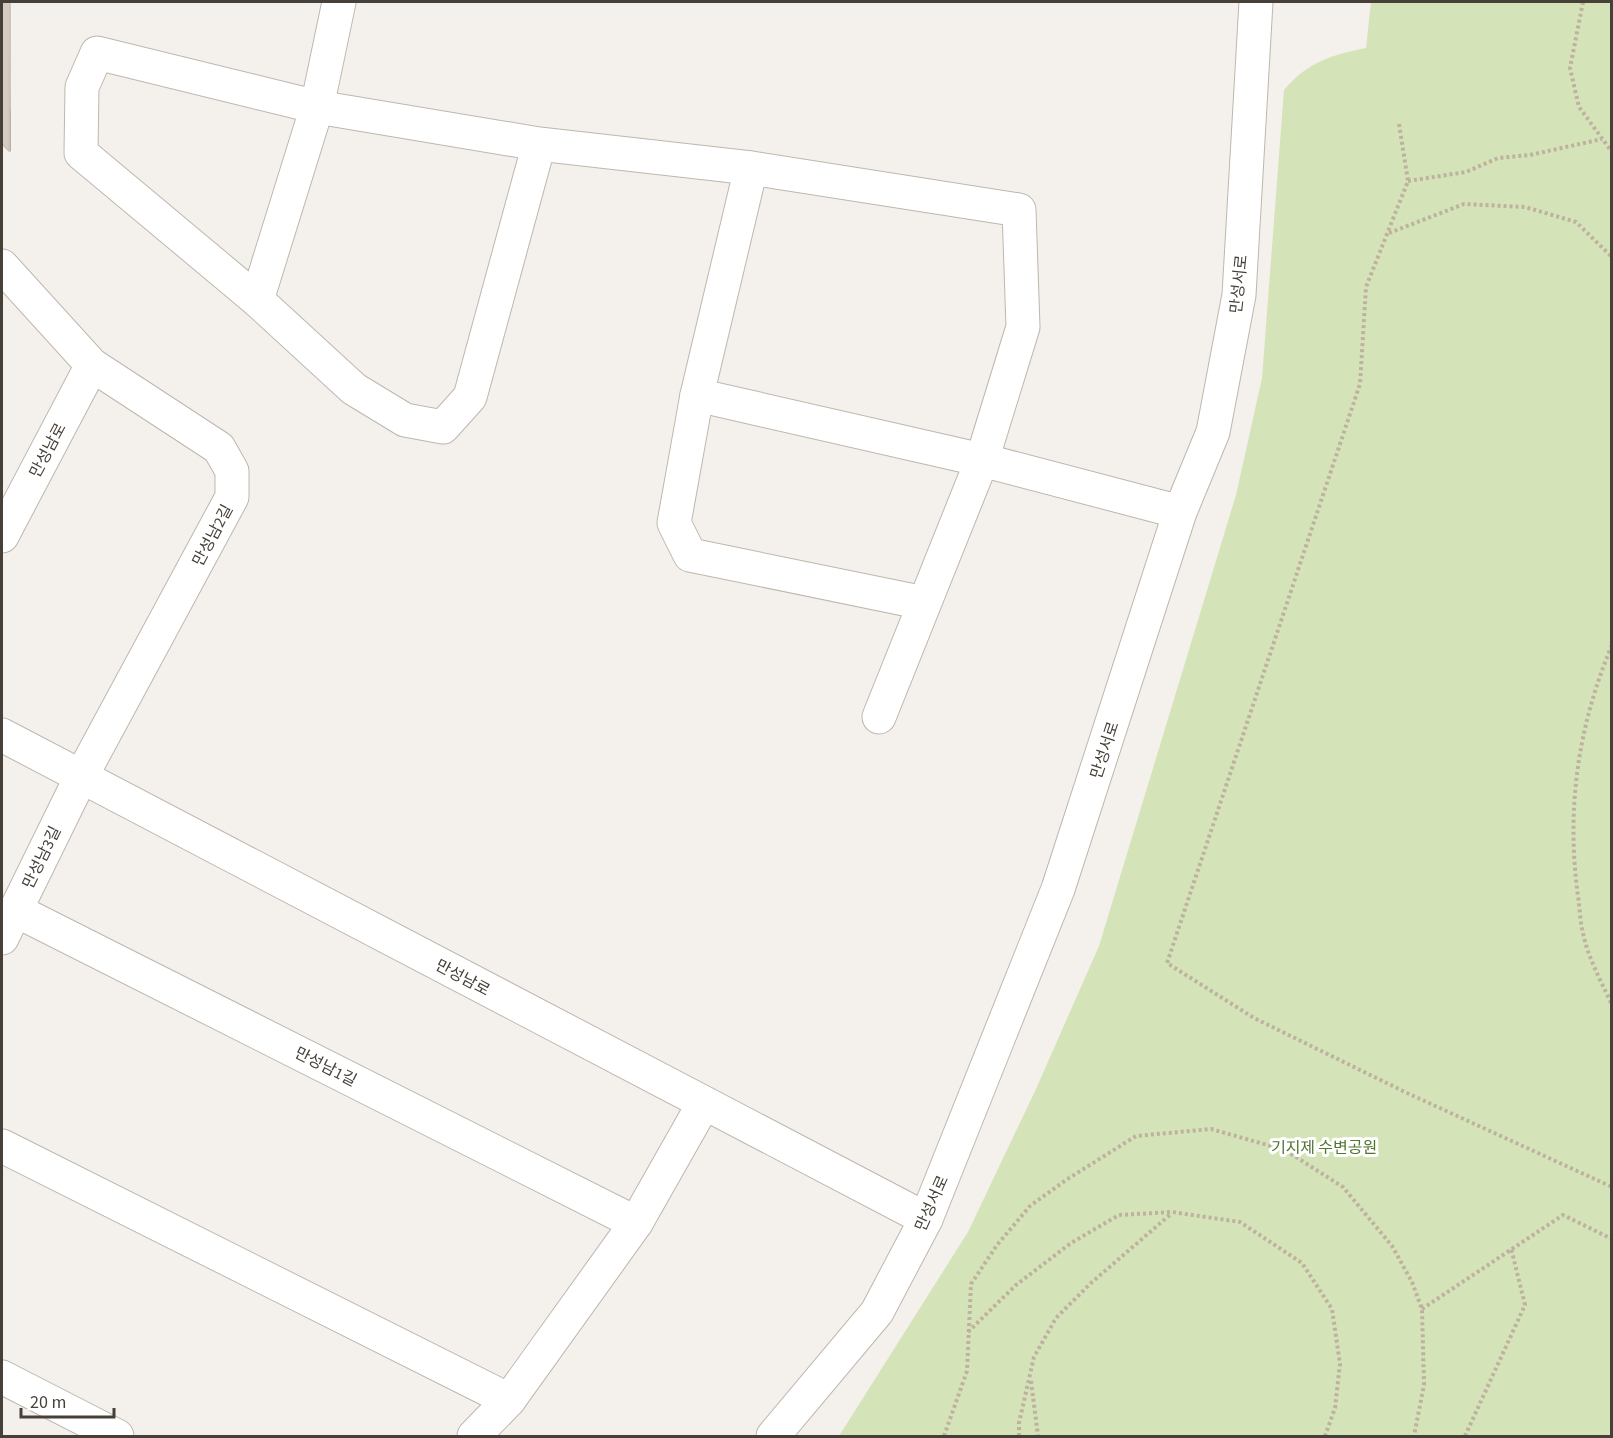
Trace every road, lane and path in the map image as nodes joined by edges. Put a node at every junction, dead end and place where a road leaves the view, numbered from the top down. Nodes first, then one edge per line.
1 (339, 2) edge
2 (1256, 2) edge
3 (1583, 2) edge
4 (317, 106) junction
5 (1399, 124) dead end
6 (1602, 139) junction
7 (538, 144) junction
8 (1611, 152) edge
9 (751, 168) junction
10 (1408, 181) junction
11 (1389, 233) junction
12 (1611, 257) edge
13 (2, 266) edge
14 (257, 300) junction
15 (92, 365) junction
16 (697, 395) junction
17 (982, 460) junction
18 (1180, 512) junction
19 (2, 536) edge
20 (924, 603) junction
21 (1611, 645) edge
22 (879, 717) dead end
23 (2, 735) edge
24 (81, 777) junction
25 (8, 924) edge
26 (1611, 1005) edge
27 (704, 1103) junction
28 (2, 1146) edge
29 (1611, 1186) edge
30 (1172, 1212) junction
31 (926, 1219) junction
32 (636, 1223) junction
33 (1611, 1239) edge
34 (1511, 1248) junction
35 (1422, 1309) junction
36 (968, 1333) junction
37 (2, 1377) edge
38 (1030, 1378) junction
39 (509, 1400) junction
40 (117, 1437) edge
41 (474, 1437) edge
42 (773, 1437) edge
43 (944, 1437) edge
44 (1019, 1437) edge
45 (1038, 1437) edge
46 (1325, 1437) edge
47 (1414, 1437) edge
48 (1466, 1437) edge

1 - 4 street
2 - 18 street, 만성서로
3 - 6 path
4 - 7 street
4 - 14 street
4 - 14 street
5 - 10 path
6 - 8 path
6 - 10 path
7 - 9 street
7 - 14 street
9 - 16 street
9 - 17 street
10 - 11 path
11 - 12 path
11 - 29 path
13 - 15 street, 만성남2길
15 - 19 street, 만성남로
15 - 24 street, 만성남2길
16 - 17 street
16 - 20 street
17 - 18 street
17 - 20 street
18 - 31 street, 만성서로
20 - 22 street
21 - 26 path
23 - 24 street, 만성남로
24 - 25 street, 만성남3길
24 - 27 street, 만성남로
25 - 32 street, 만성남1길
27 - 31 street, 만성남로
27 - 32 street
28 - 39 street
30 - 36 path
30 - 38 path
30 - 46 path
31 - 42 street, 만성서로
32 - 39 street
33 - 34 path
34 - 35 path
34 - 48 path
35 - 36 path
35 - 47 path
36 - 43 path
37 - 40 street
38 - 44 path
38 - 45 path
39 - 41 street

